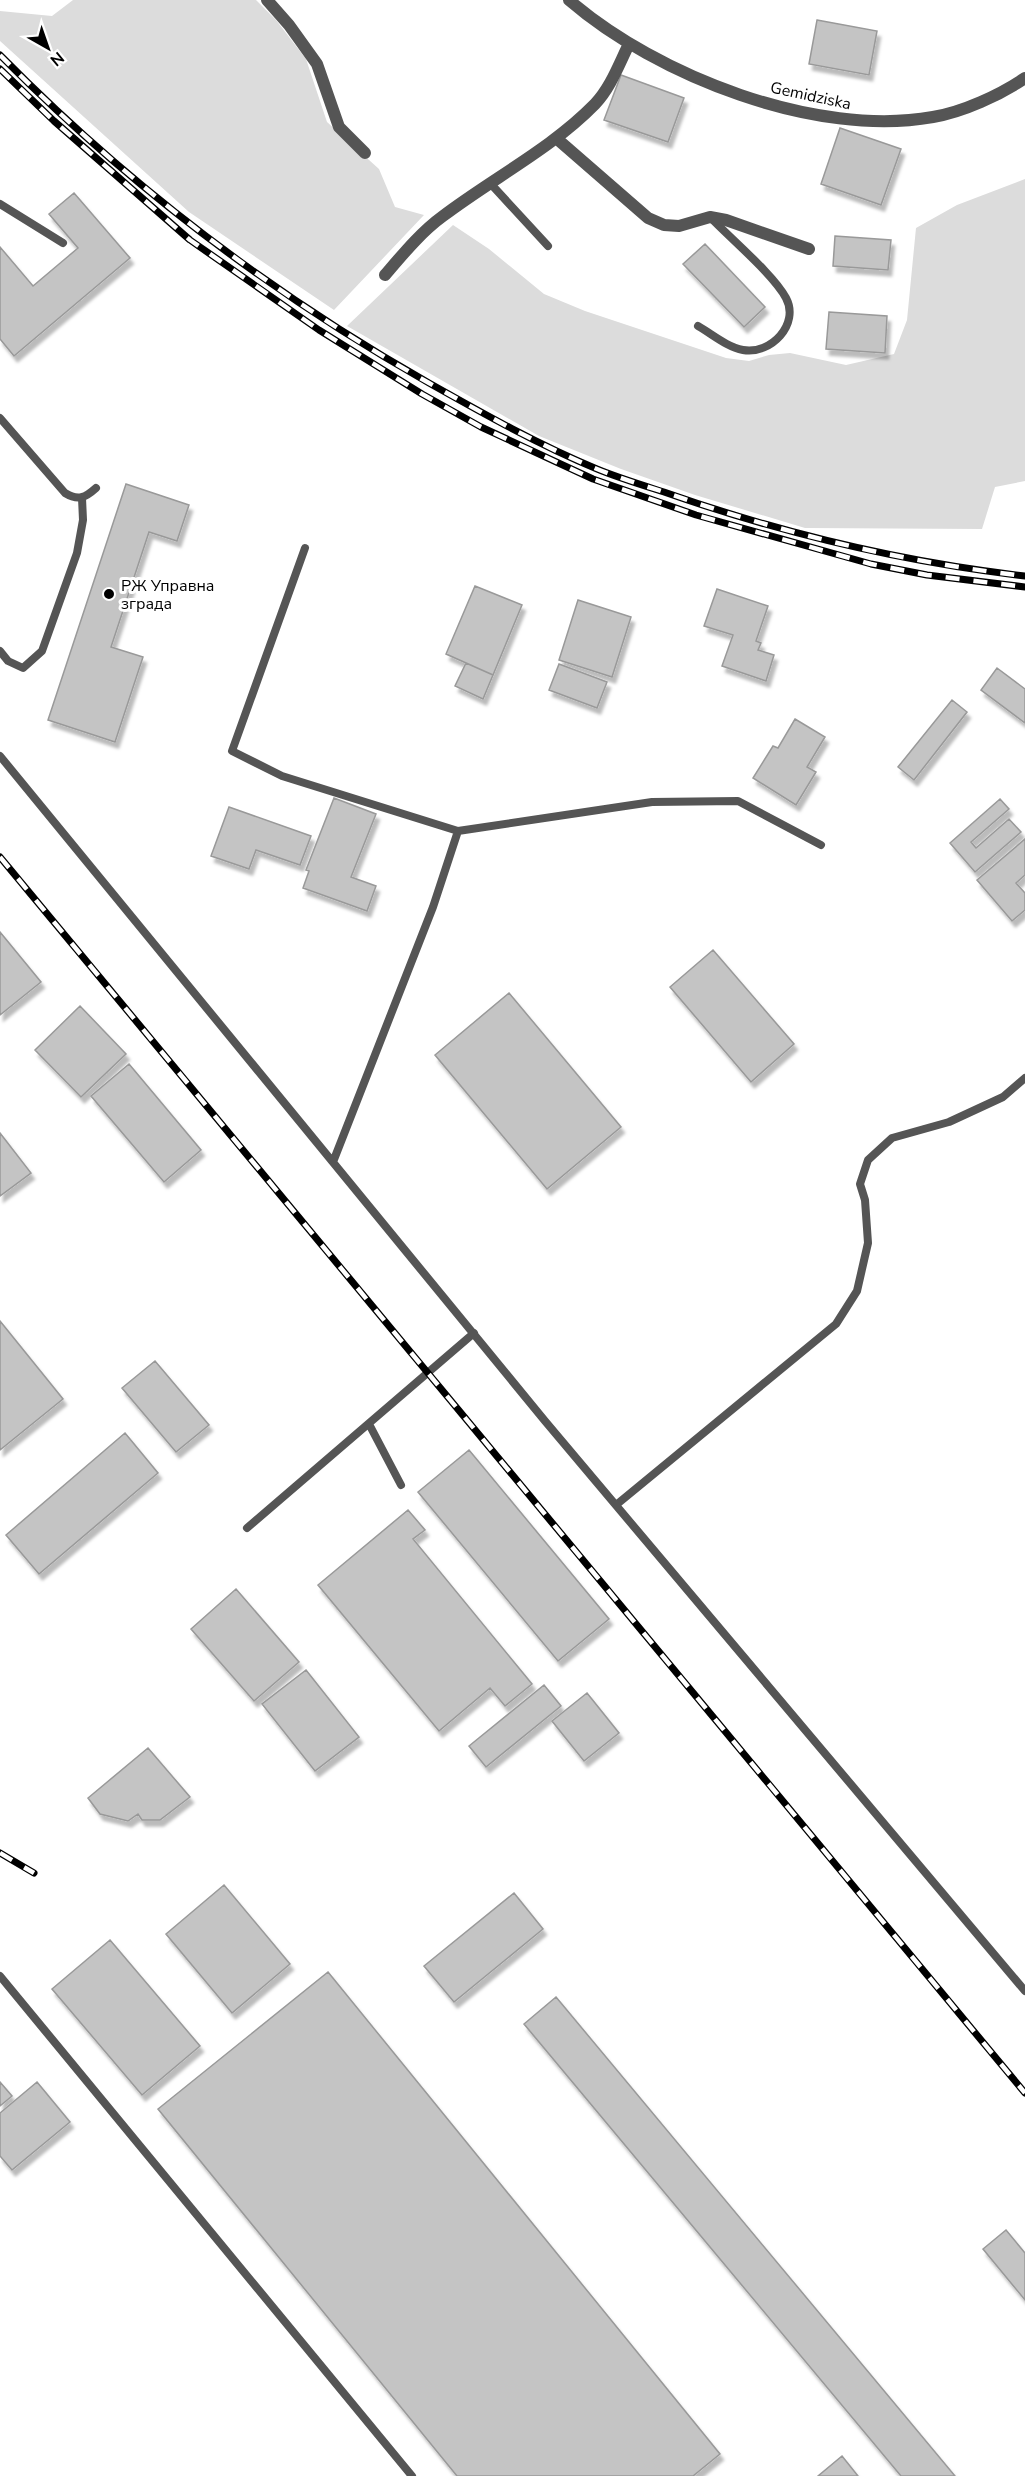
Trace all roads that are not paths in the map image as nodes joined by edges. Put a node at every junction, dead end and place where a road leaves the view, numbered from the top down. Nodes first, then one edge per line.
1 (267, 0) edge
2 (576, 2) edge
3 (629, 44) junction
4 (1025, 78) edge
5 (556, 138) junction
6 (365, 153) dead end
7 (490, 183) junction
8 (0, 204) edge
9 (710, 217) junction
10 (63, 243) dead end
11 (548, 246) dead end
12 (809, 249) dead end
13 (385, 275) dead end
14 (698, 326) dead end
15 (0, 418) edge
16 (96, 488) dead end
17 (82, 498) junction
18 (305, 548) dead end
19 (0, 651) edge
20 (0, 756) edge
21 (458, 831) junction
22 (821, 845) dead end
23 (1025, 1078) edge
24 (333, 1162) junction
25 (474, 1333) junction
26 (369, 1424) junction
27 (401, 1485) dead end
28 (616, 1505) junction
29 (247, 1528) dead end
30 (0, 1976) edge
31 (1025, 1991) edge
32 (412, 2476) edge

1 - 6 street
2 - 3 street, Gemidziska
3 - 4 street, Gemidziska
3 - 5 street
5 - 7 street
5 - 9 street
7 - 11 lane
7 - 13 street
8 - 10 lane
9 - 12 street
9 - 14 lane
15 - 17 lane
16 - 17 lane
17 - 19 lane
18 - 21 lane
20 - 24 lane
21 - 22 lane
21 - 24 lane
23 - 28 lane
24 - 25 lane
25 - 26 lane
25 - 28 lane
26 - 27 lane
26 - 29 lane
28 - 31 lane
30 - 32 lane

